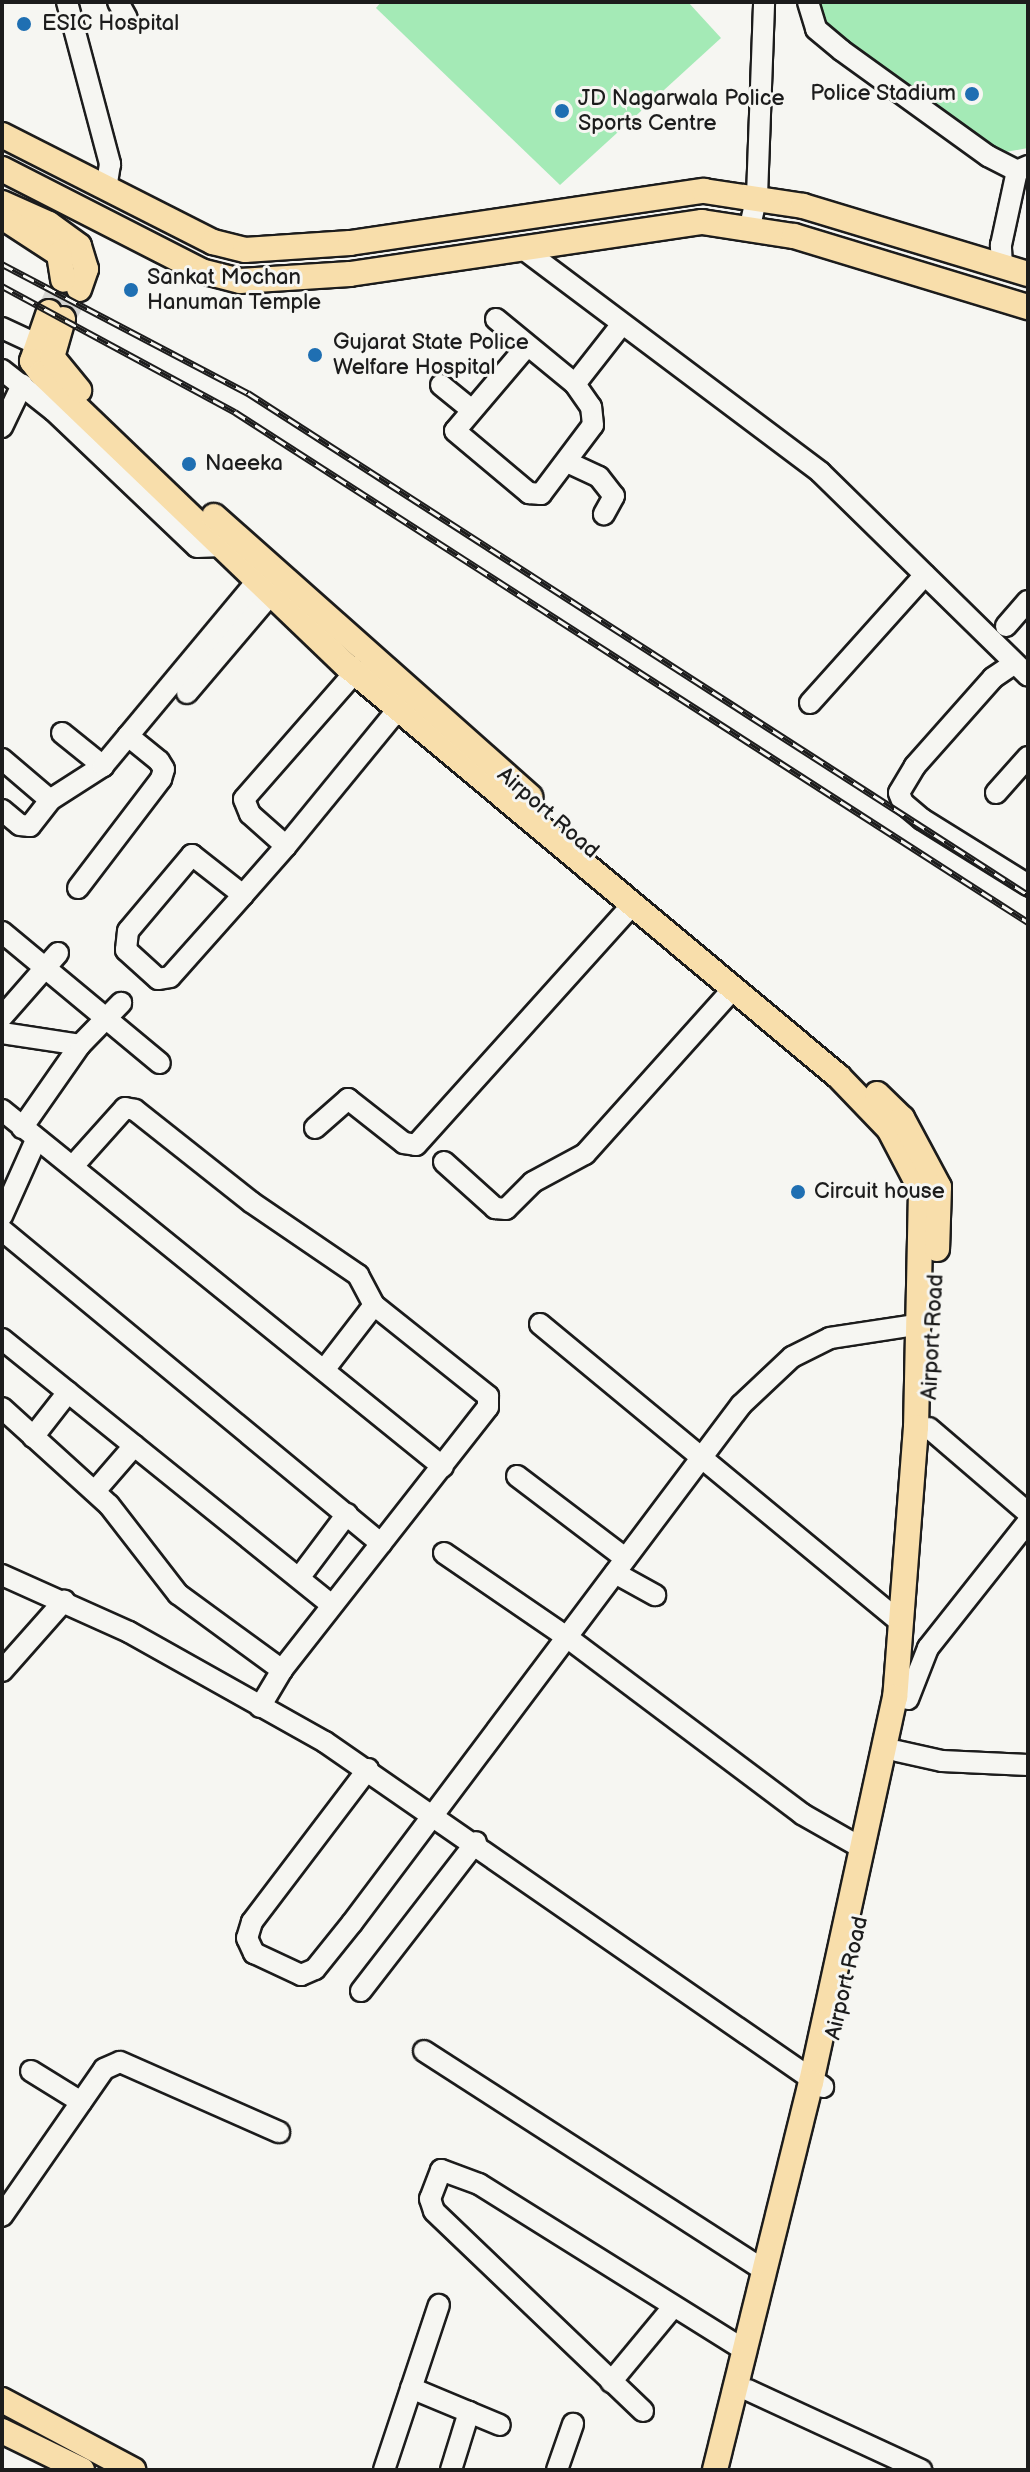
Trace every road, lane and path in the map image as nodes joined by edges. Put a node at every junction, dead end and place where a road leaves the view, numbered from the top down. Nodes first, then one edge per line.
1 (67, 2) edge
2 (764, 2) edge
3 (808, 2) edge
4 (2, 135) edge
5 (2, 169) edge
6 (1022, 169) edge
7 (107, 183) junction
8 (757, 196) junction
9 (2, 203) edge
10 (2, 218) edge
11 (750, 226) junction
12 (522, 248) junction
13 (1002, 267) junction
14 (1028, 274) edge
15 (1028, 307) edge
16 (496, 319) dead end
17 (622, 324) junction
18 (2, 328) edge
19 (36, 344) junction
20 (527, 346) junction
21 (2, 370) edge
22 (575, 384) junction
23 (22, 385) junction
24 (441, 385) dead end
25 (472, 410) junction
26 (2, 427) edge
27 (567, 462) junction
28 (198, 511) junction
29 (604, 514) dead end
30 (227, 540) junction
31 (925, 575) junction
32 (264, 587) junction
33 (1028, 601) edge
34 (1006, 626) dead end
35 (351, 669) junction
36 (1020, 670) edge
37 (187, 693) dead end
38 (810, 703) dead end
39 (398, 709) junction
40 (62, 733) dead end
41 (128, 736) junction
42 (276, 750) dead end
43 (1028, 757) edge
44 (2, 759) edge
45 (103, 766) junction
46 (996, 793) dead end
47 (50, 800) junction
48 (2, 810) edge
49 (286, 846) junction
50 (1028, 885) edge
51 (78, 888) dead end
52 (243, 895) junction
53 (633, 904) junction
54 (2, 932) edge
55 (52, 960) junction
56 (734, 988) junction
57 (115, 1011) junction
58 (2, 1017) edge
59 (2, 1033) edge
60 (80, 1045) junction
61 (160, 1063) dead end
62 (2, 1110) edge
63 (315, 1128) dead end
64 (29, 1134) junction
65 (444, 1162) dead end
66 (73, 1166) junction
67 (2, 1216) edge
68 (2, 1230) edge
69 (374, 1305) junction
70 (540, 1324) dead end
71 (921, 1324) junction
72 (2, 1339) edge
73 (324, 1370) junction
74 (68, 1392) junction
75 (2, 1408) edge
76 (929, 1428) junction
77 (33, 1437) junction
78 (134, 1446) junction
79 (700, 1458) junction
80 (443, 1467) junction
81 (517, 1476) dead end
82 (95, 1491) junction
83 (1028, 1513) edge
84 (347, 1514) junction
85 (1028, 1522) edge
86 (381, 1544) junction
87 (444, 1553) dead end
88 (620, 1565) junction
89 (2, 1575) edge
90 (299, 1578) junction
91 (655, 1595) dead end
92 (64, 1601) junction
93 (332, 1605) junction
94 (902, 1623) junction
95 (568, 1638) junction
96 (282, 1670) junction
97 (2, 1671) edge
98 (908, 1699) junction
99 (260, 1707) junction
100 (897, 1751) junction
101 (1028, 1765) edge
102 (368, 1769) junction
103 (434, 1813) junction
104 (476, 1842) junction
105 (860, 1847) junction
106 (361, 1991) dead end
107 (424, 2051) dead end
108 (31, 2071) dead end
109 (817, 2084) junction
110 (81, 2102) junction
111 (279, 2132) dead end
112 (10, 2186) edge
113 (2, 2216) edge
114 (765, 2271) junction
115 (439, 2305) dead end
116 (673, 2307) junction
117 (745, 2350) junction
118 (611, 2382) junction
119 (411, 2388) junction
120 (748, 2390) junction
121 (2, 2400) edge
122 (643, 2411) dead end
123 (469, 2412) junction
124 (573, 2424) dead end
125 (500, 2425) dead end
126 (2, 2431) edge
127 (82, 2470) edge
128 (133, 2470) edge
129 (384, 2470) edge
130 (451, 2470) edge
131 (557, 2470) edge
132 (715, 2470) edge
133 (728, 2470) edge
134 (921, 2470) edge

1 - 7 street
2 - 8 street
3 - 6 street
4 - 7 main road
5 - 12 main road
6 - 13 street
7 - 8 main road
8 - 11 street
8 - 13 main road
9 - 10 main road
11 - 12 main road
11 - 15 main road
12 - 17 street
13 - 14 main road
16 - 20 street
17 - 22 street
17 - 31 street
18 - 19 street
19 - 28 main road
19 - 28 main road
20 - 22 street
20 - 25 street
21 - 23 street
22 - 27 street
23 - 26 street
23 - 30 street
24 - 25 street
25 - 27 street
27 - 29 street
28 - 30 main road, Airport Road
30 - 32 main road, Airport Road
30 - 76 main road, Airport Road
31 - 36 street
31 - 38 street
32 - 35 main road, Airport Road
32 - 37 street
32 - 41 street
33 - 34 street
35 - 39 main road, Airport Road
35 - 42 street
35 - 49 street
36 - 50 street
39 - 49 street
39 - 53 main road, Airport Road
40 - 45 street
41 - 45 street
41 - 51 street
43 - 46 street
44 - 47 street
45 - 47 street
47 - 48 street
49 - 52 street
52 - 52 street
53 - 56 main road, Airport Road
53 - 63 street
54 - 55 street
55 - 57 street
55 - 58 street
56 - 65 street
56 - 71 main road, Airport Road
57 - 60 street
57 - 61 street
59 - 60 street
60 - 64 street
62 - 64 street
64 - 66 street
64 - 67 street
66 - 69 street
66 - 73 street
68 - 84 street
69 - 73 street
69 - 80 street
70 - 79 street
71 - 79 street
71 - 94 main road, Airport Road
72 - 74 street
73 - 80 street
74 - 77 street
74 - 78 street
75 - 77 street
76 - 83 street
76 - 98 main road, Airport Road
77 - 82 street
78 - 82 street
78 - 90 street
79 - 88 street
79 - 94 street
80 - 86 street
81 - 88 street
82 - 96 street
84 - 86 street
84 - 90 street
85 - 98 street
86 - 93 street
87 - 95 street
88 - 91 street
88 - 95 street
89 - 92 street
90 - 93 street
92 - 97 street
92 - 99 street
93 - 96 street
94 - 105 main road, Airport Road
95 - 103 street
95 - 105 street
96 - 99 street
98 - 100 main road, Airport Road
99 - 102 street
100 - 101 street
100 - 109 main road, Airport Road
102 - 103 street
102 - 103 street
103 - 104 street
104 - 106 street
104 - 109 street
105 - 109 main road, Airport Road
107 - 114 street
108 - 110 street
109 - 114 main road, Airport Road
109 - 120 main road, Airport Road
110 - 111 street
110 - 112 street
112 - 113 street
114 - 117 main road, Airport Road
115 - 119 street
116 - 117 street
116 - 118 street
116 - 118 street
117 - 132 main road, Airport Road
118 - 122 street
119 - 123 street
119 - 129 street
120 - 133 main road, Airport Road
120 - 134 street
121 - 128 main road
123 - 125 street
123 - 130 street
124 - 131 street
126 - 127 main road

